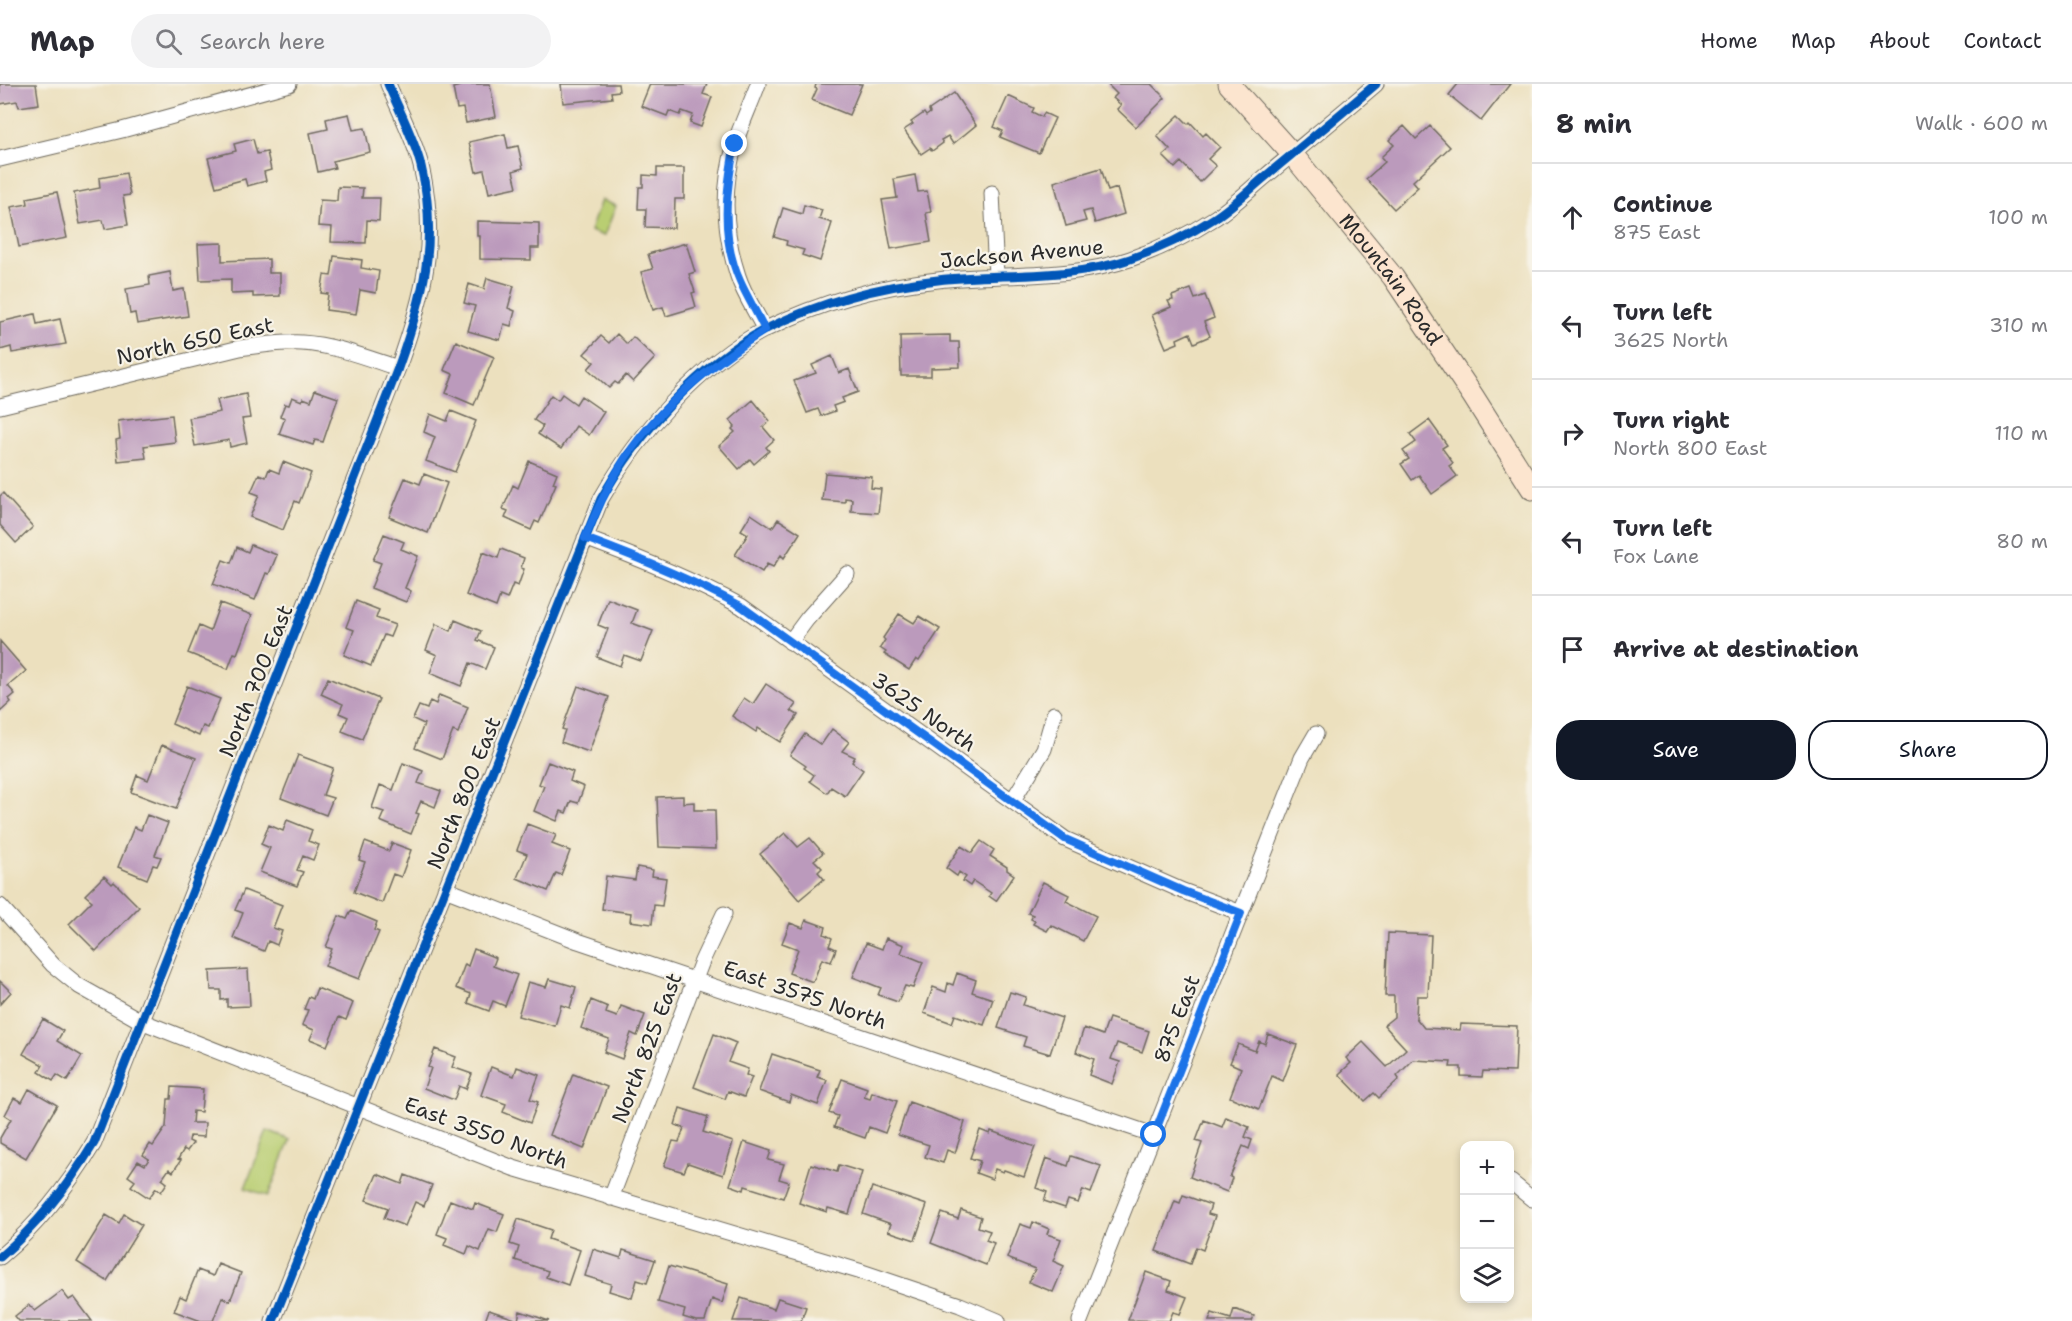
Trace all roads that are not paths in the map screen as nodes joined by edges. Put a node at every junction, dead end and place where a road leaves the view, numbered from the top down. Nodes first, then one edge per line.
1 (289, 84) edge
2 (388, 84) edge
3 (758, 84) edge
4 (1229, 84) edge
5 (1376, 84) edge
6 (1292, 154) junction
7 (0, 159) edge
8 (992, 193) dead end
9 (996, 276) junction
10 (765, 330) junction
11 (398, 368) junction
12 (0, 406) edge
13 (1532, 489) edge
14 (585, 538) junction
15 (847, 574) dead end
16 (790, 642) junction
17 (1054, 714) dead end
18 (1316, 734) dead end
19 (1013, 800) junction
20 (445, 889) junction
21 (0, 906) edge
22 (1241, 913) junction
23 (724, 914) dead end
24 (696, 980) junction
25 (141, 1021) junction
26 (358, 1107) junction
27 (1154, 1135) junction
28 (1514, 1184) edge
29 (611, 1198) junction
30 (1532, 1199) edge
31 (0, 1257) edge
32 (273, 1321) edge
33 (998, 1321) edge
34 (1080, 1321) edge

1 - 7 street
2 - 11 street, North 700 East
3 - 10 street
4 - 6 street, Mountain Road
5 - 6 street, Jackson Avenue
6 - 9 street, Jackson Avenue
6 - 13 street, Mountain Road
8 - 9 street
9 - 10 street, Jackson Avenue
10 - 14 street, North 800 East
11 - 12 street, North 650 East
11 - 25 street, North 700 East
14 - 16 street, 3625 North
14 - 20 street, North 800 East
15 - 16 street
16 - 19 street, 3625 North
17 - 19 street
18 - 22 street, 875 East
19 - 22 street, 3625 North
20 - 24 street, East 3575 North
20 - 26 street, North 800 East
21 - 25 street, East 3550 North
22 - 27 street, 875 East
23 - 24 street, North 825 East
24 - 27 street, East 3575 North
24 - 29 street, North 825 East
25 - 26 street, East 3550 North
25 - 31 street, North 700 East
26 - 29 street, East 3550 North
26 - 32 street, North 800 East
27 - 34 street, 875 East
28 - 30 street
29 - 33 street, East 3550 North

